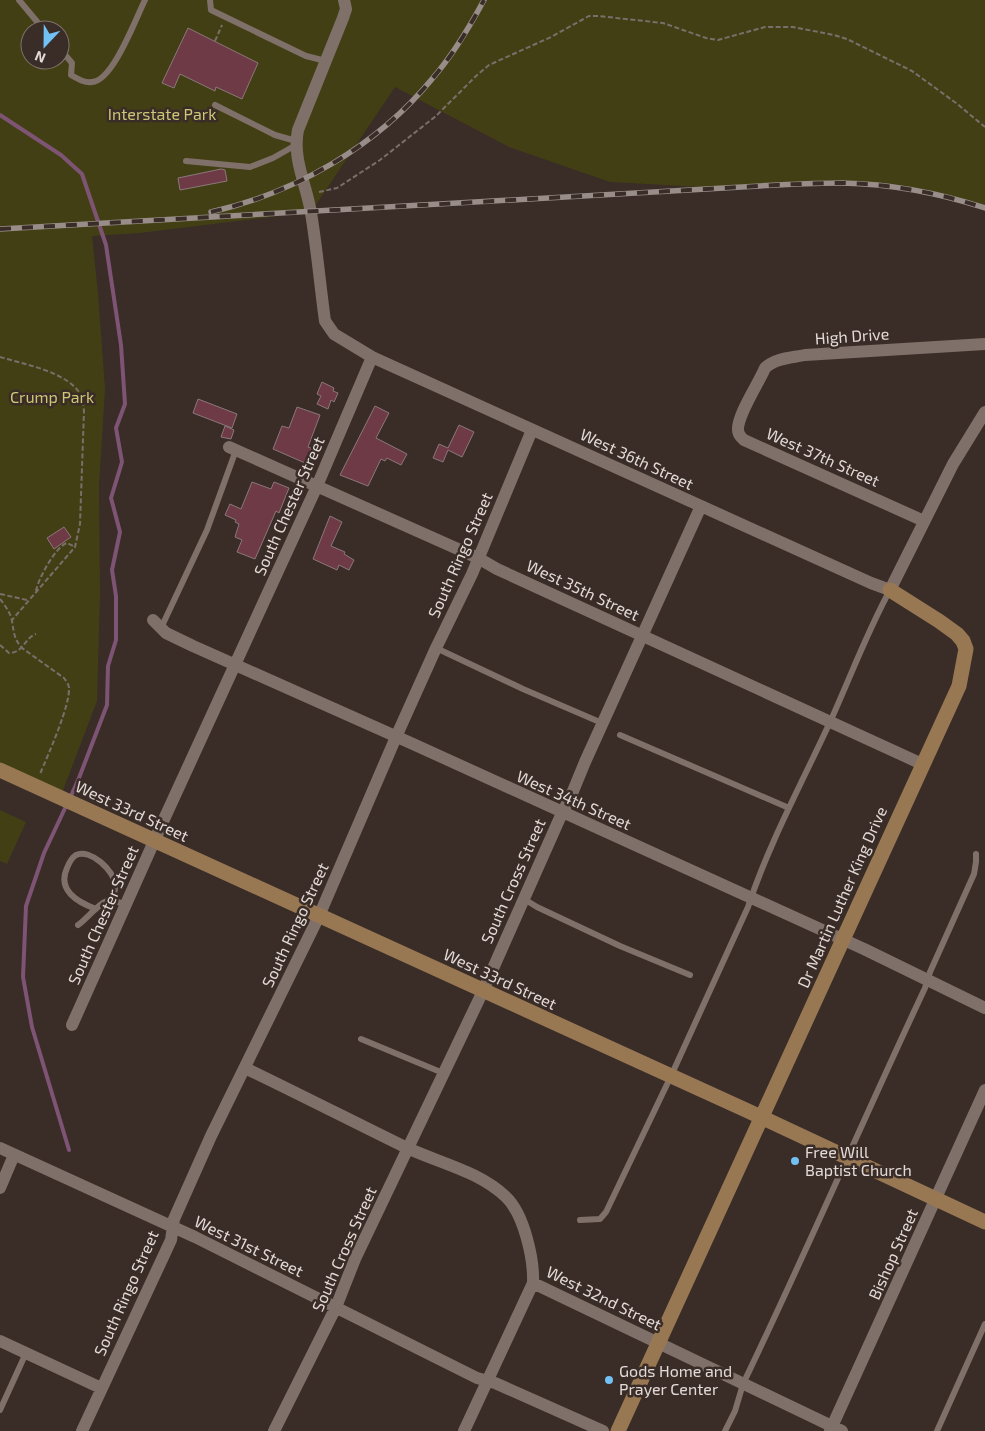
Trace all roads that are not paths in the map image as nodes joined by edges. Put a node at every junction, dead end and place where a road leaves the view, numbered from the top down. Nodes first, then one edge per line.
1 (19, 0) edge
2 (145, 0) edge
3 (210, 0) edge
4 (345, 1) edge
5 (36, 20) edge
6 (70, 61) edge
7 (326, 61) junction
8 (215, 105) dead end
9 (296, 143) junction
10 (186, 161) dead end
11 (985, 344) edge
12 (372, 357) junction
13 (747, 404) joint
14 (985, 412) edge
15 (532, 430) junction
16 (233, 449) joint
17 (317, 486) junction
18 (701, 506) junction
19 (924, 521) junction
20 (478, 558) junction
21 (890, 590) junction
22 (157, 624) joint
23 (642, 635) junction
24 (436, 648) junction
25 (235, 666) junction
26 (831, 720) junction
27 (602, 723) junction
28 (620, 735) dead end
29 (396, 737) junction
30 (922, 764) junction
31 (0, 770) edge
32 (789, 808) junction
33 (562, 813) junction
34 (154, 841) junction
35 (976, 854) dead end
36 (751, 898) junction
37 (524, 900) junction
38 (112, 901) junction
39 (126, 905) junction
40 (96, 909) junction
41 (319, 916) junction
42 (78, 924) dead end
43 (842, 940) junction
44 (690, 975) dead end
45 (928, 980) junction
46 (483, 991) junction
47 (985, 1008) edge
48 (72, 1025) dead end
49 (361, 1039) dead end
50 (245, 1068) junction
51 (443, 1074) junction
52 (671, 1076) junction
53 (985, 1090) edge
54 (761, 1118) junction
55 (0, 1148) edge
56 (408, 1148) junction
57 (14, 1155) junction
58 (847, 1157) junction
59 (0, 1188) edge
60 (936, 1199) junction
61 (580, 1220) dead end
62 (985, 1222) edge
63 (173, 1227) junction
64 (533, 1283) junction
65 (336, 1307) junction
66 (985, 1324) edge
67 (0, 1341) edge
68 (658, 1344) junction
69 (26, 1353) junction
70 (487, 1381) junction
71 (743, 1384) junction
72 (101, 1388) junction
73 (0, 1410) edge
74 (835, 1429) edge
75 (82, 1431) edge
76 (274, 1431) edge
77 (464, 1431) edge
78 (603, 1431) edge
79 (618, 1431) edge
80 (724, 1431) edge
81 (937, 1431) edge

1 - 5 lane
2 - 6 lane
3 - 7 lane
4 - 7 street
7 - 9 street
8 - 9 lane
9 - 10 lane
9 - 12 street
11 - 13 street, High Drive
12 - 15 street, West 36th Street
12 - 17 street, South Chester Street
13 - 19 street, West 37th Street
14 - 19 street
15 - 18 street, West 36th Street
15 - 20 street, South Ringo Street
16 - 17 street, West 35th Street
16 - 22 lane
17 - 20 street, West 35th Street
17 - 25 street, South Chester Street
18 - 21 street, West 36th Street
18 - 23 street, South Cross Street
19 - 21 street
20 - 23 street, West 35th Street
20 - 24 street, South Ringo Street
21 - 26 lane
21 - 30 street, Dr Martin Luther King Drive
22 - 25 street, West 34th Street
23 - 26 street, West 35th Street
23 - 27 street, South Cross Street
24 - 27 lane
24 - 29 street, South Ringo Street
25 - 29 street, West 34th Street
25 - 34 street, South Chester Street
26 - 30 street, West 35th Street
26 - 32 lane
27 - 33 street, South Cross Street
28 - 32 lane
29 - 33 street, West 34th Street
29 - 41 street, South Ringo Street
30 - 43 street, Dr Martin Luther King Drive
31 - 34 street, West 33rd Street
32 - 36 lane
33 - 36 street, West 34th Street
33 - 37 street, South Cross Street
34 - 39 street, South Chester Street
34 - 41 street, West 33rd Street
35 - 45 lane
36 - 43 street, West 34th Street
36 - 52 lane
37 - 44 lane
37 - 46 street, South Cross Street
38 - 39 lane
38 - 40 lane
38 - 40 lane
39 - 48 street, South Chester Street
40 - 42 lane
41 - 46 street, West 33rd Street
41 - 50 street, South Ringo Street
43 - 45 street, West 34th Street
43 - 54 street, Dr Martin Luther King Drive
45 - 47 street, West 34th Street
45 - 58 lane
46 - 51 street, South Cross Street
46 - 52 street, West 33rd Street
49 - 51 lane
50 - 56 street, West 32nd Street
50 - 63 street, South Ringo Street
51 - 56 street, South Cross Street
52 - 54 street, West 33rd Street
52 - 61 lane
53 - 60 street, Bishop Street
54 - 58 street, West 33rd Street
54 - 68 street, Dr Martin Luther King Drive
55 - 57 street, West 31st Street
56 - 64 street, West 32nd Street
56 - 65 street, South Cross Street
57 - 59 street
57 - 63 street, West 31st Street
58 - 60 street, West 33rd Street
58 - 71 lane
60 - 62 street, West 33rd Street
60 - 74 street, Bishop Street
63 - 65 street, West 31st Street
63 - 72 street, South Ringo Street
64 - 68 street, West 32nd Street
64 - 70 street
65 - 70 street, West 31st Street
65 - 76 street, South Cross Street
66 - 81 lane
67 - 69 street
68 - 71 street, West 32nd Street
68 - 79 street, Dr Martin Luther King Drive
69 - 72 street
69 - 73 lane
70 - 77 street
70 - 78 street, West 31st Street
71 - 74 street, West 32nd Street
71 - 80 lane
72 - 75 street, South Ringo Street

